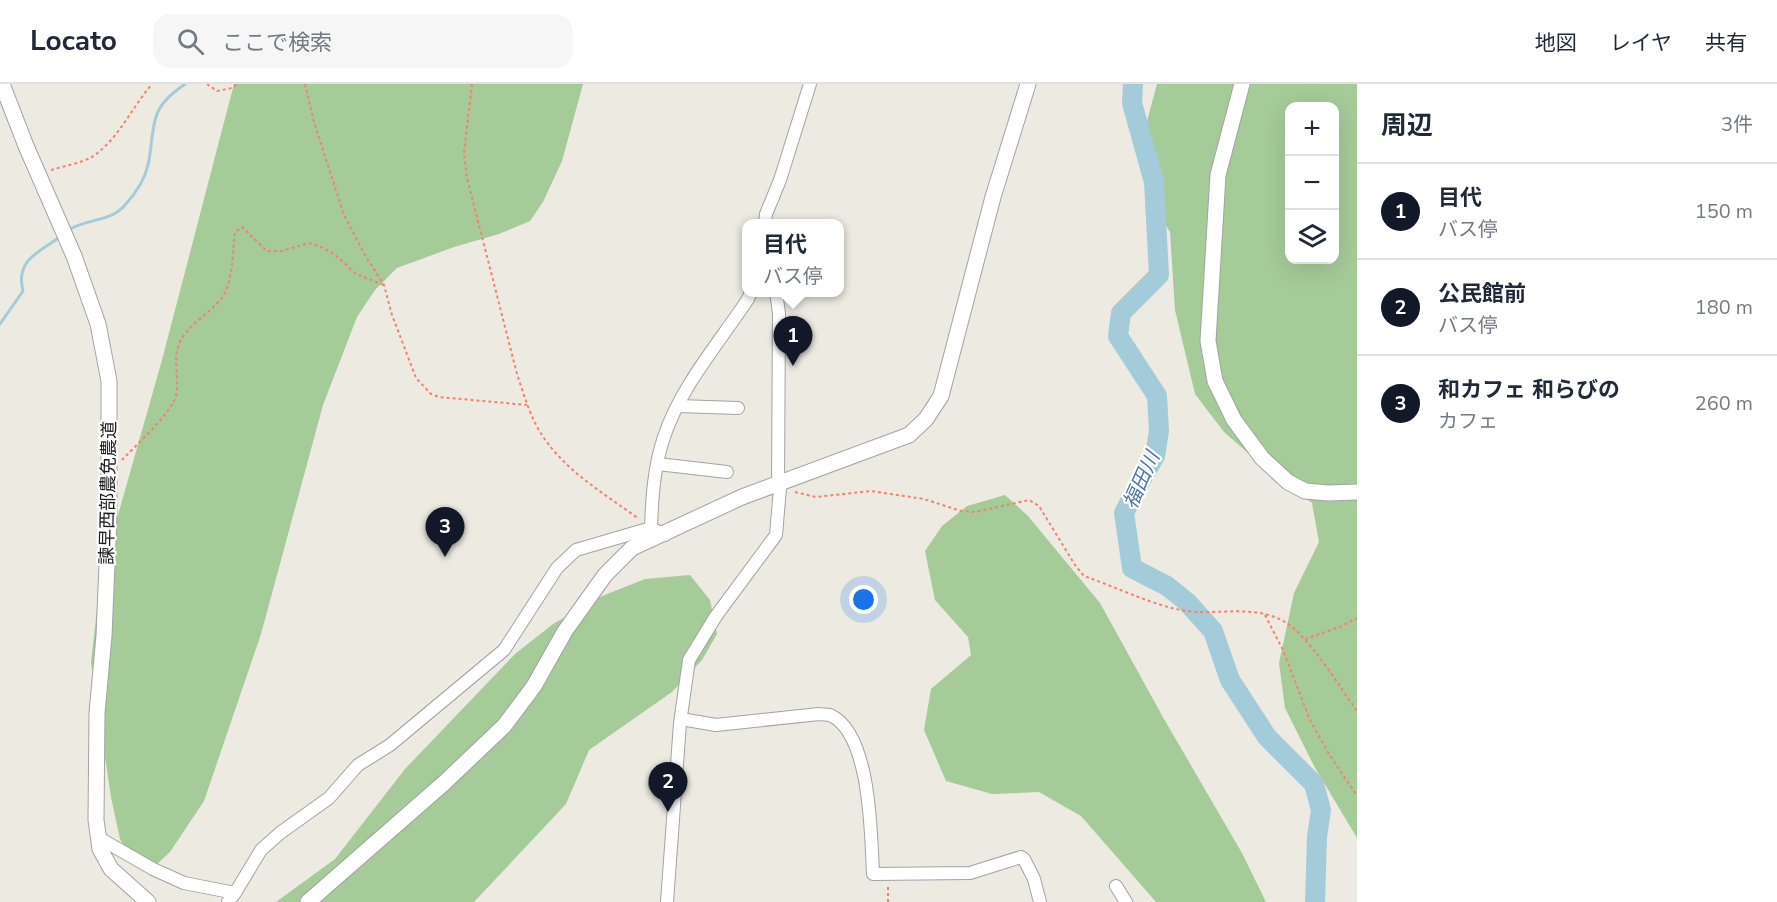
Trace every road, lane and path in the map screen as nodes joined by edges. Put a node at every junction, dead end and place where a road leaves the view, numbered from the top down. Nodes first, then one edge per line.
1 (2, 84) edge
2 (152, 84) edge
3 (207, 84) edge
4 (237, 84) edge
5 (305, 84) edge
6 (472, 84) edge
7 (810, 84) edge
8 (1028, 84) edge
9 (1242, 84) edge
10 (39, 174) junction
11 (766, 219) edge
12 (384, 285) junction
13 (749, 297) edge
14 (777, 297) edge
15 (527, 405) junction
16 (678, 406) junction
17 (738, 408) dead end
18 (658, 464) junction
19 (727, 472) dead end
20 (110, 474) junction
21 (779, 486) junction
22 (1357, 492) edge
23 (658, 531) junction
24 (1265, 615) junction
25 (1357, 618) edge
26 (1305, 639) junction
27 (1357, 711) edge
28 (681, 719) junction
29 (655, 785) dead end
30 (676, 786) junction
31 (1357, 796) edge
32 (99, 838) junction
33 (888, 875) junction
34 (1116, 886) dead end
35 (232, 898) edge
36 (147, 902) edge
37 (308, 902) edge
38 (667, 902) edge
39 (888, 902) edge
40 (1040, 902) edge
41 (1126, 902) edge

1 - 10 street, 諫早西部農免農道
2 - 10 path
3 - 4 path
5 - 12 path
6 - 15 path
7 - 11 street
8 - 21 street
9 - 22 street
10 - 20 street, 諫早西部農免農道
12 - 15 path
12 - 20 path
13 - 16 street
14 - 21 street
15 - 23 path
16 - 17 street
16 - 18 street
18 - 19 street
18 - 23 street
20 - 32 street, 諫早西部農免農道
21 - 23 street
21 - 24 path
21 - 28 street
23 - 35 street
23 - 37 street
24 - 26 path
24 - 31 path
25 - 26 path
26 - 27 path
28 - 30 street
28 - 33 street
29 - 30 street
30 - 38 street
32 - 35 street
32 - 36 street, 諫早西部農免農道
33 - 39 path
33 - 40 street
34 - 41 street

